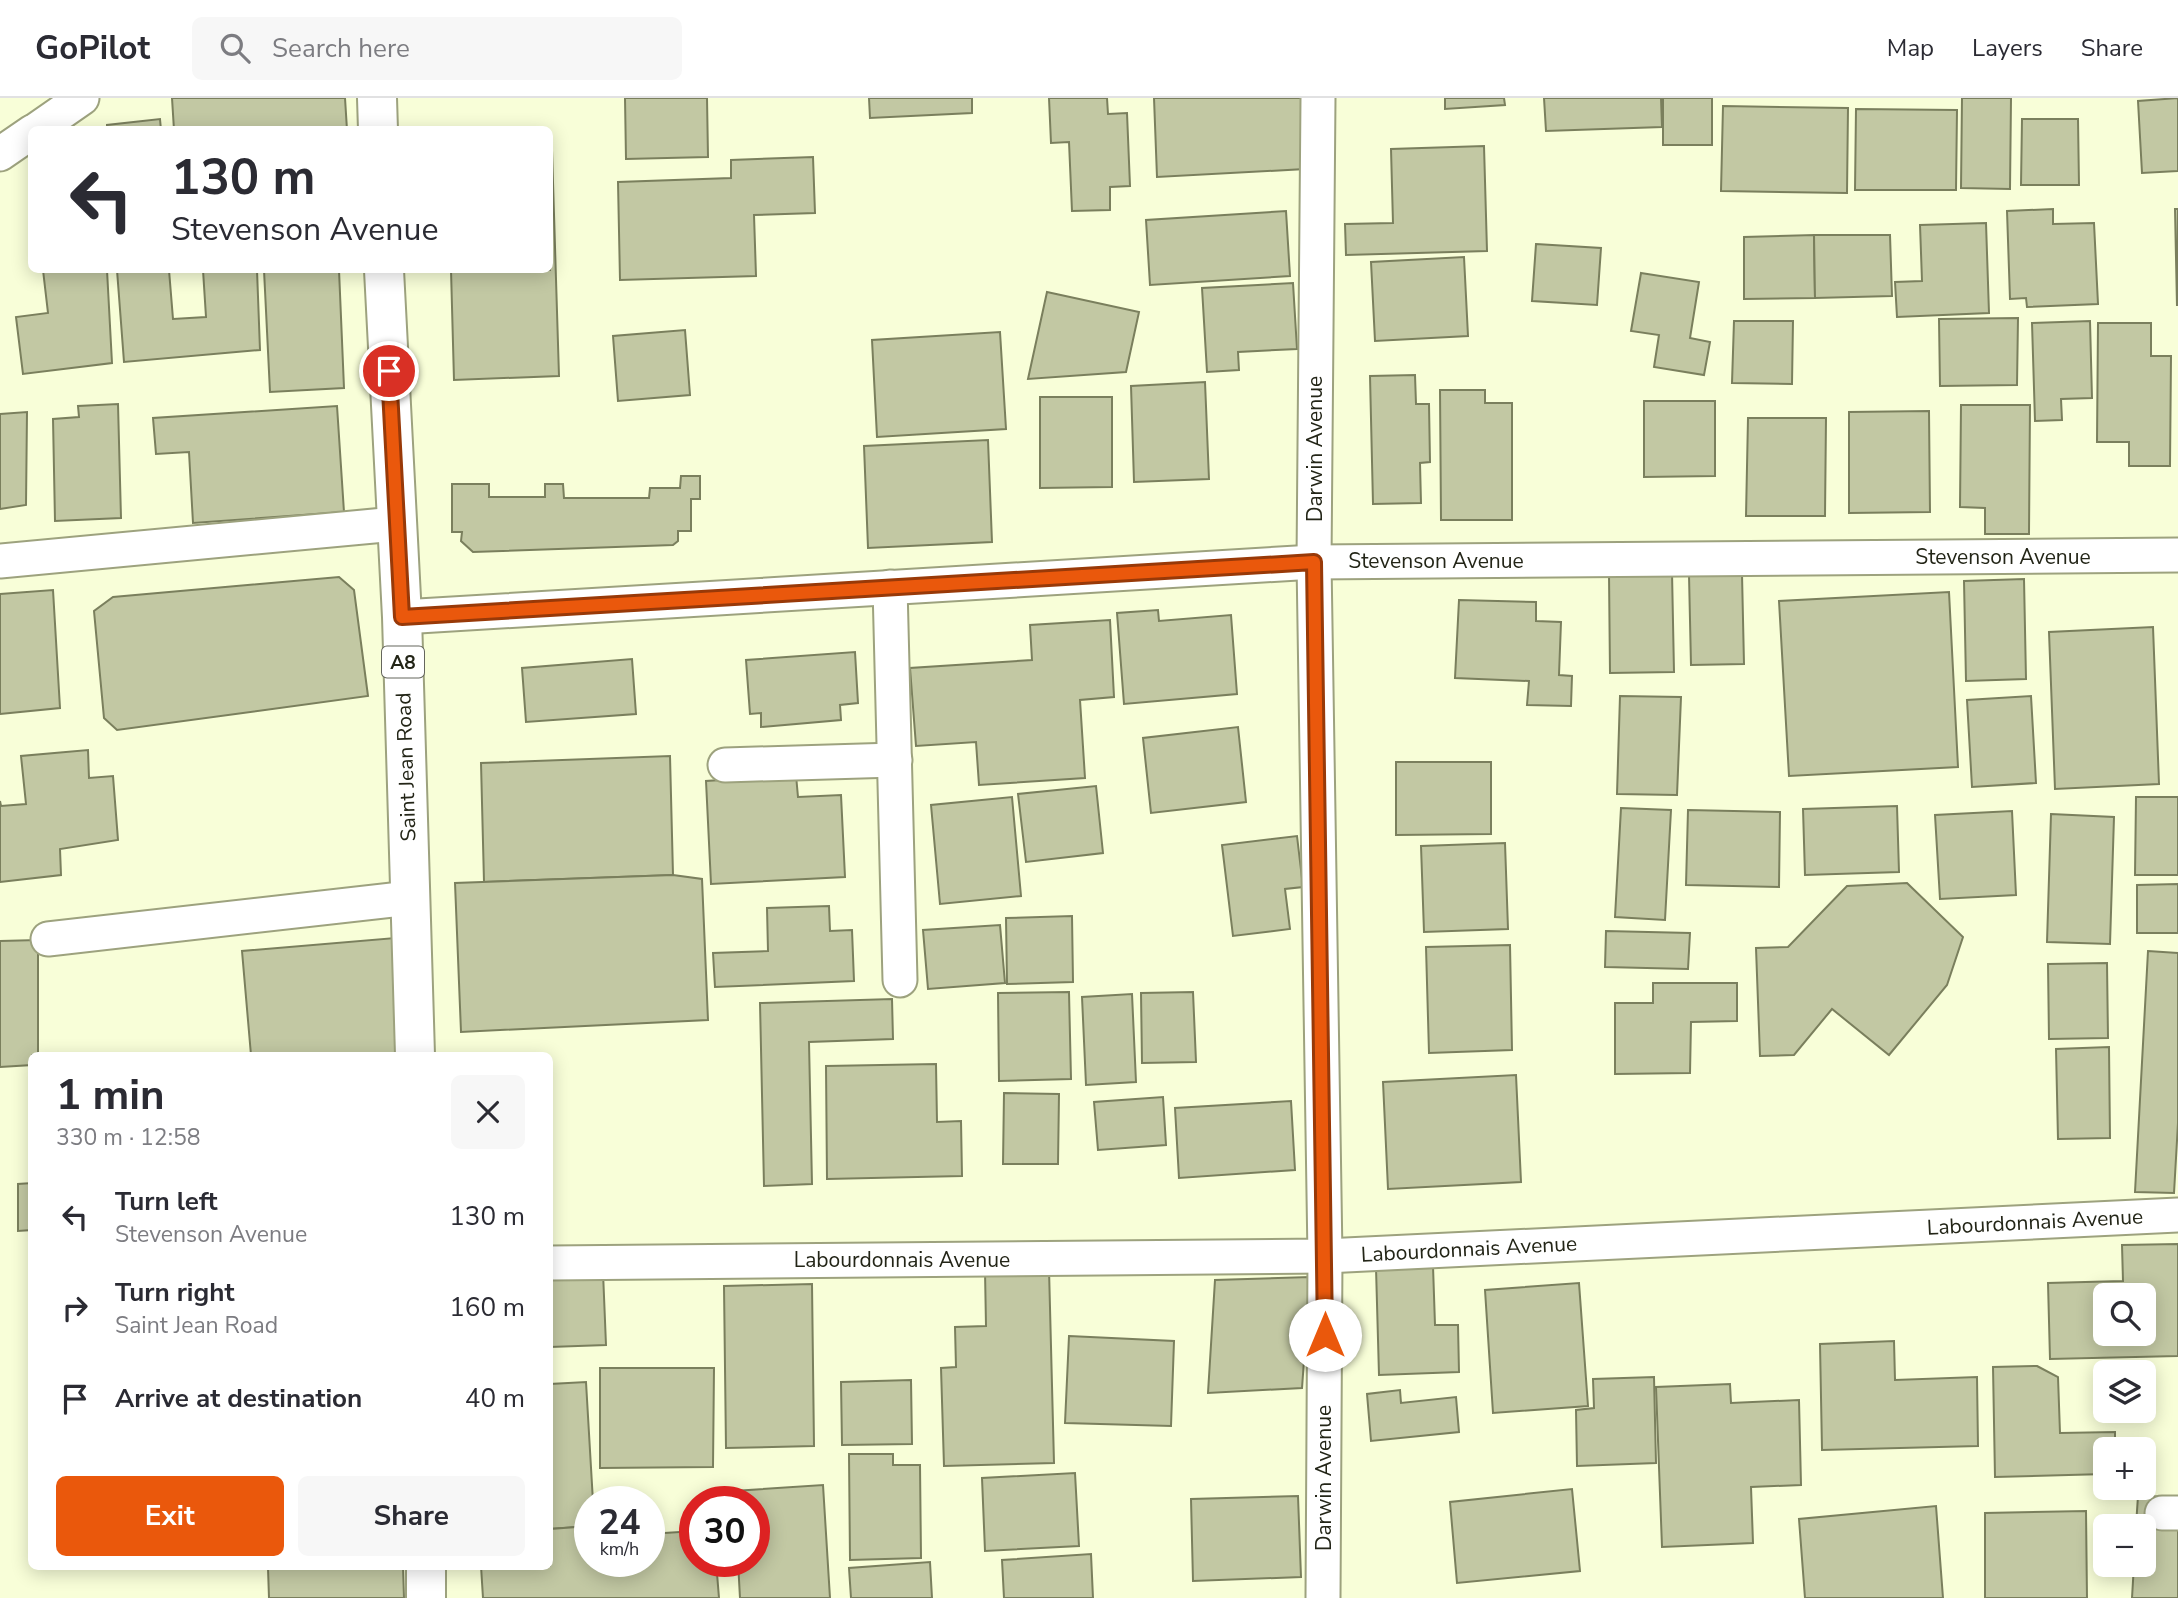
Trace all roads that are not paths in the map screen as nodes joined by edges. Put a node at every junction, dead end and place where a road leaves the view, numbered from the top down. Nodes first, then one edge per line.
1 (82, 98) edge
2 (377, 98) edge
3 (1318, 98) edge
4 (41, 126) edge
5 (378, 126) edge
6 (28, 135) edge
7 (0, 154) edge
8 (384, 273) edge
9 (395, 524) junction
10 (2178, 555) edge
11 (0, 561) edge
12 (1314, 562) junction
13 (890, 587) junction
14 (402, 617) junction
15 (895, 760) junction
16 (725, 765) dead end
17 (410, 898) junction
18 (48, 939) dead end
19 (900, 980) dead end
20 (415, 1052) edge
21 (2178, 1215) edge
22 (1325, 1256) junction
23 (553, 1263) edge
24 (426, 1570) edge
25 (426, 1598) edge
26 (1324, 1598) edge

1 - 4 street
2 - 5 main road
3 - 12 street, Darwin Avenue
6 - 7 street
8 - 9 main road, Saint Jean Road / A8
9 - 11 street
9 - 14 main road, Saint Jean Road / A8
10 - 12 street, Stevenson Avenue
12 - 13 street, Stevenson Avenue
12 - 22 street, Darwin Avenue
13 - 14 street, Stevenson Avenue
13 - 15 street
14 - 17 main road, Saint Jean Road / A8
15 - 16 street
15 - 19 street
17 - 18 street
17 - 20 main road, Saint Jean Road / A8
21 - 22 street, Labourdonnais Avenue
22 - 23 street, Labourdonnais Avenue
22 - 26 street, Darwin Avenue
24 - 25 main road

